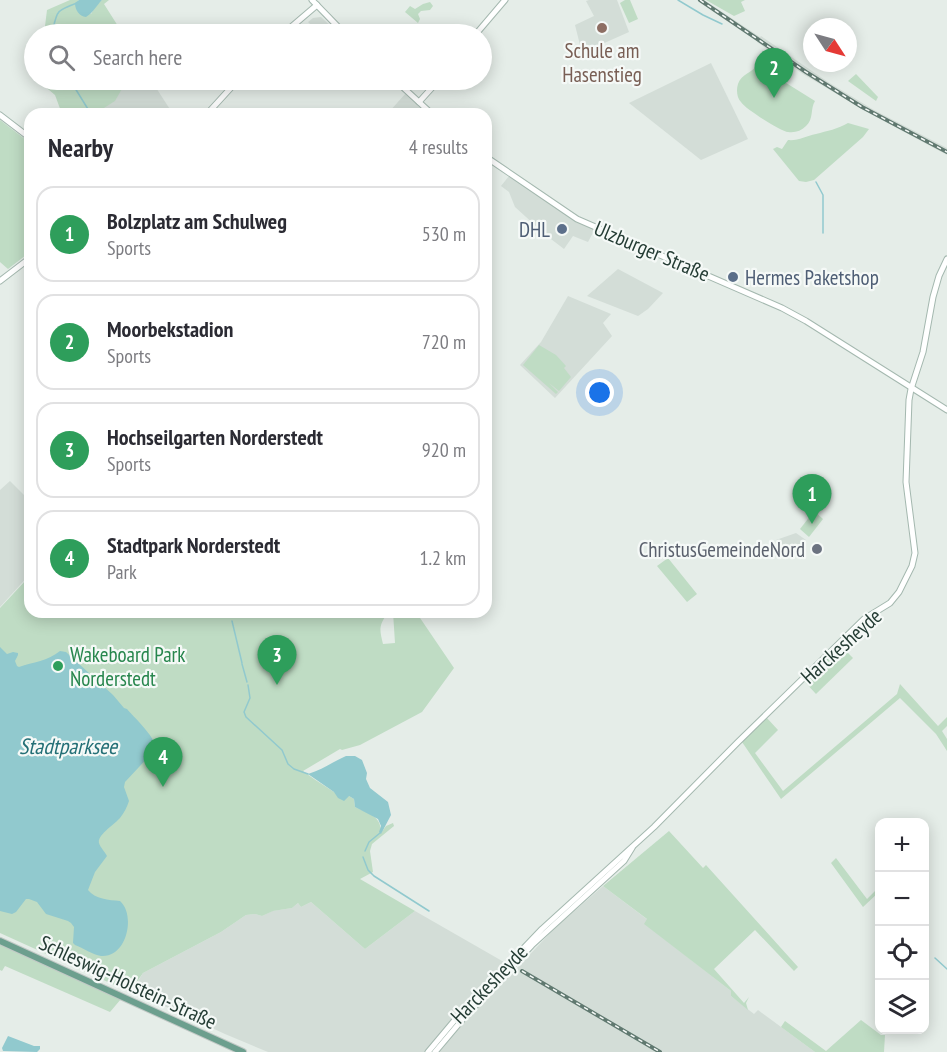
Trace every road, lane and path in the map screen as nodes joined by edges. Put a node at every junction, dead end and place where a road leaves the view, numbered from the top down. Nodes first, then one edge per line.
1 (312, 0) edge
2 (505, 0) edge
3 (317, 5) junction
4 (322, 10) junction
5 (295, 24) edge
6 (300, 24) edge
7 (335, 24) edge
8 (485, 24) edge
9 (229, 90) edge
10 (406, 90) edge
11 (430, 90) edge
12 (419, 102) junction
13 (212, 108) edge
14 (426, 108) edge
15 (0, 115) edge
16 (24, 133) edge
17 (492, 160) edge
18 (947, 260) edge
19 (24, 263) edge
20 (0, 281) edge
21 (912, 388) junction
22 (947, 410) edge
23 (633, 846) junction
24 (0, 941) edge
25 (243, 1052) edge
26 (428, 1052) edge
27 (435, 1052) edge

1 - 3 main road
2 - 8 main road
3 - 4 main road
3 - 5 main road
4 - 6 main road
4 - 7 main road
9 - 13 main road
10 - 12 main road
11 - 12 main road
12 - 14 main road
15 - 16 main road
17 - 21 main road, Ulzburger Straße
18 - 21 main road, Harckesheyde
19 - 20 main road
21 - 22 main road, Ulzburger Straße
21 - 23 main road, Harckesheyde
23 - 26 main road, Harckesheyde
23 - 27 main road, Harckesheyde
24 - 25 main road, Schleswig-Holstein-Straße

